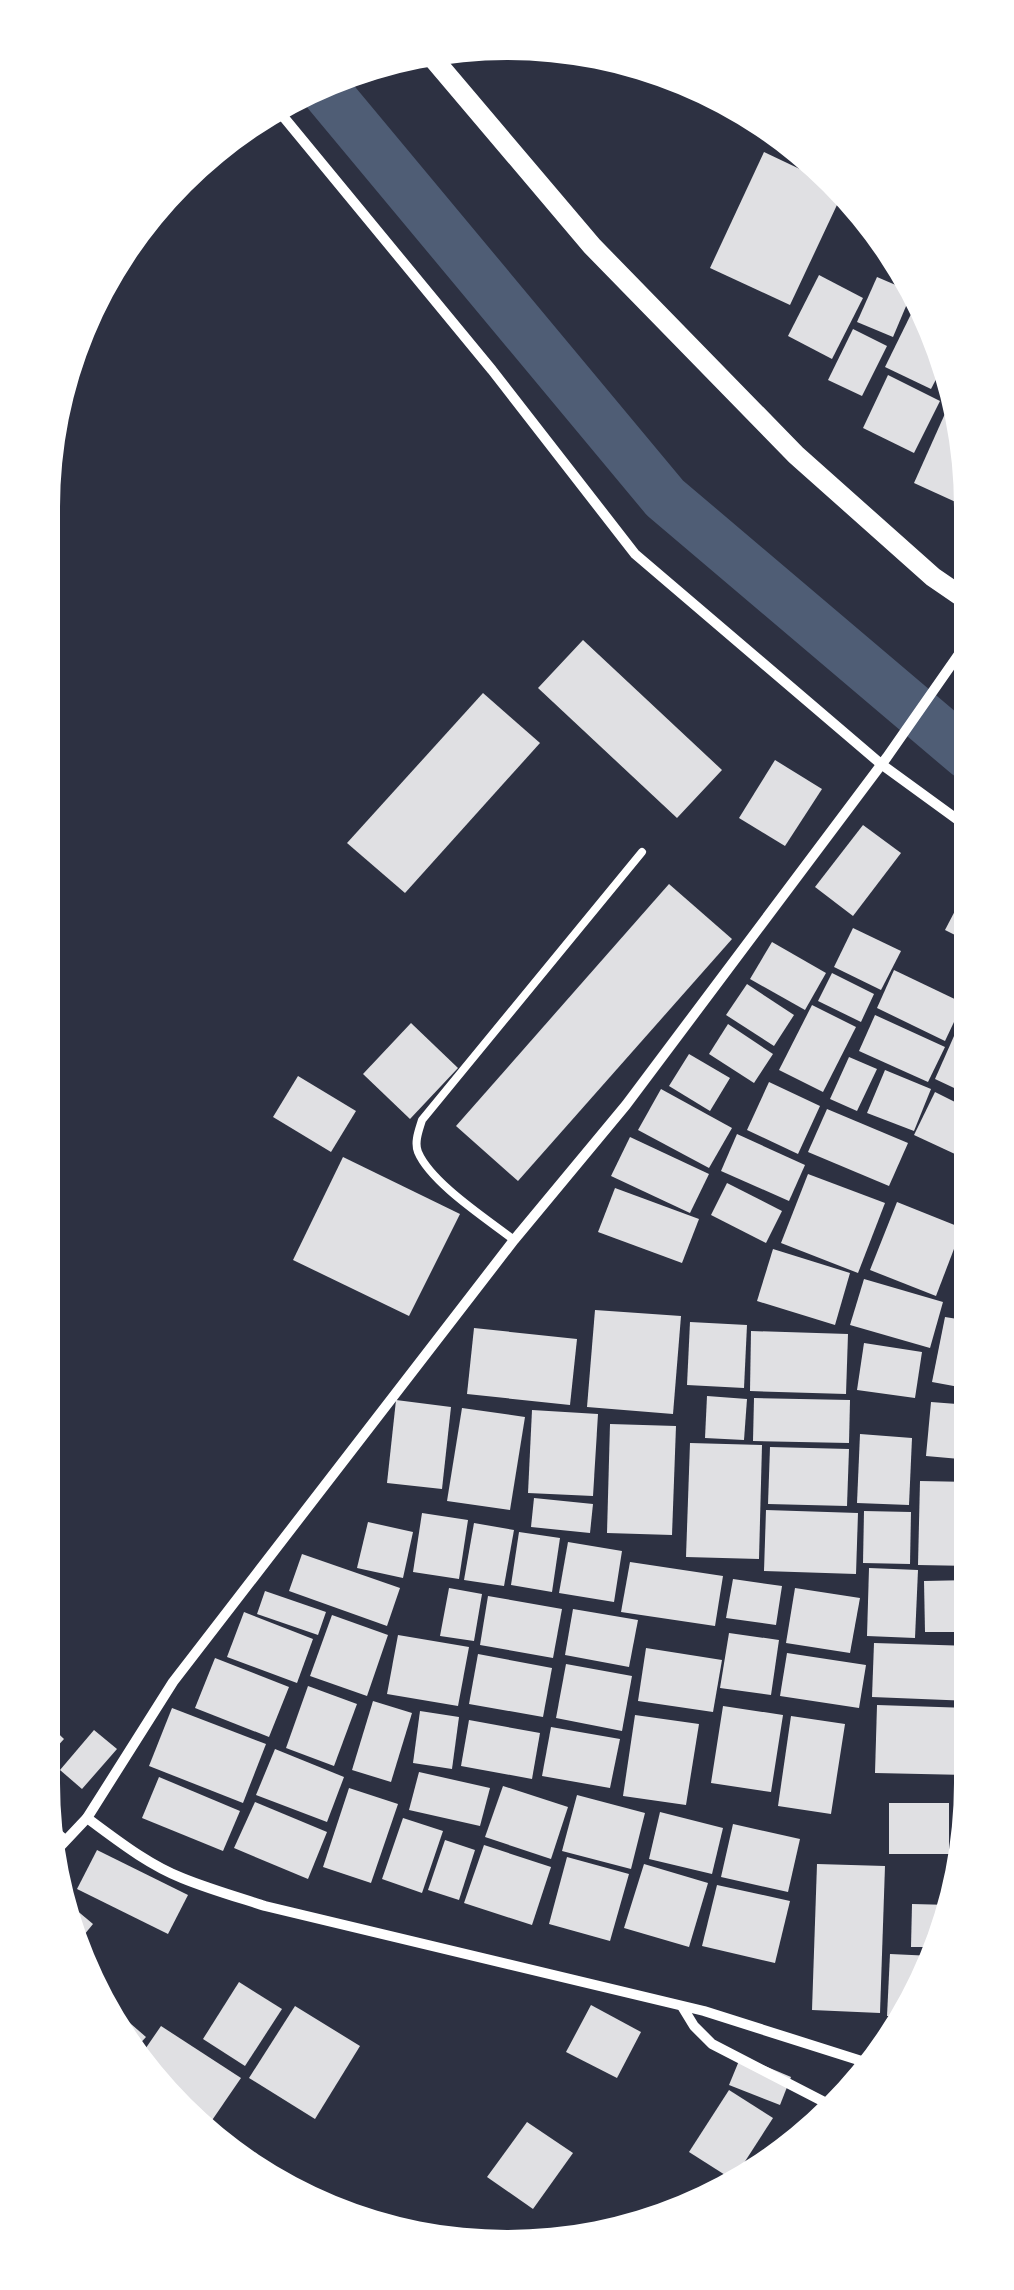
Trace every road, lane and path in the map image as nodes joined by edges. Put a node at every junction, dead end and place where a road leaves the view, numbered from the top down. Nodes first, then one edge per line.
1 (439, 66) edge
2 (285, 119) edge
3 (954, 591) edge
4 (954, 663) edge
5 (884, 761) junction
6 (954, 817) edge
7 (642, 852) dead end
8 (514, 1240) junction
9 (87, 1818) junction
10 (65, 1840) edge
11 (683, 2008) junction
12 (858, 2060) edge
13 (821, 2101) edge

1 - 3 main road
2 - 5 street
4 - 5 street
5 - 6 street
5 - 8 street
7 - 8 lane
8 - 9 street
9 - 10 street
9 - 11 street
11 - 12 street
11 - 13 street

